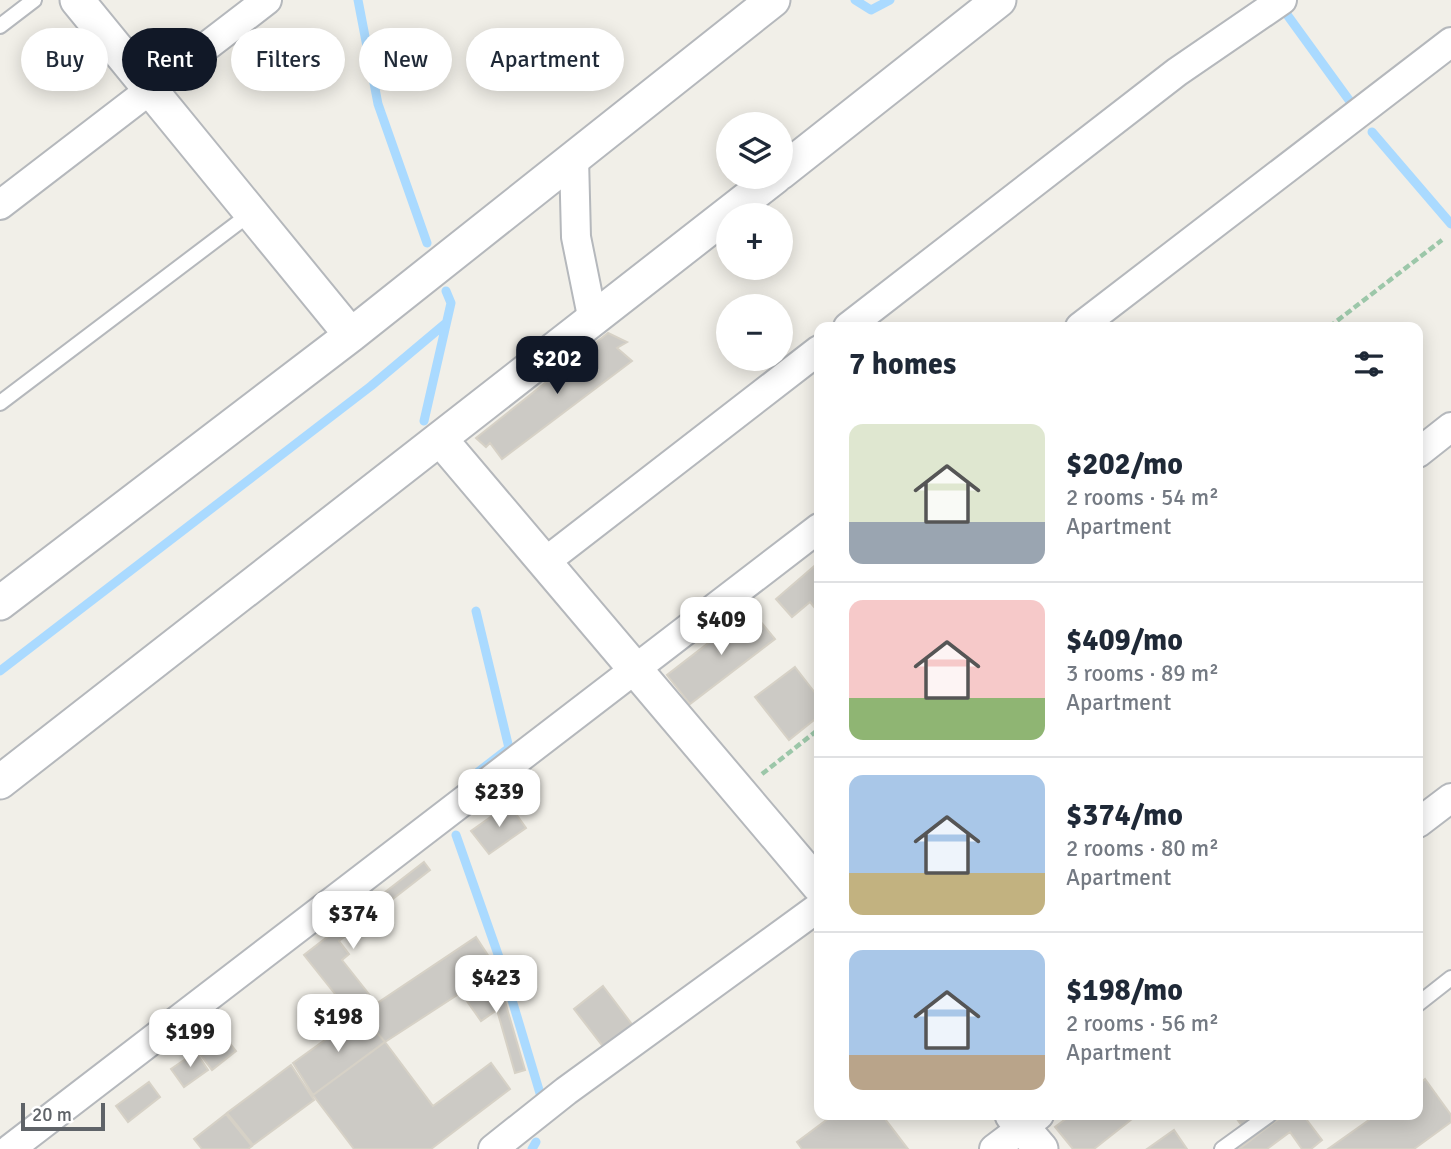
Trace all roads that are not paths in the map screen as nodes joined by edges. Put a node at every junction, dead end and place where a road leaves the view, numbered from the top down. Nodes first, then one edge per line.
1 (34, 0) edge
2 (77, 0) edge
3 (267, 0) edge
4 (772, 0) edge
5 (999, 0) edge
6 (1282, 0) edge
7 (0, 26) edge
8 (217, 38) edge
9 (1451, 42) edge
10 (122, 55) edge
11 (147, 91) edge
12 (152, 91) edge
13 (574, 158) junction
14 (793, 163) edge
15 (760, 189) edge
16 (0, 205) edge
17 (251, 213) junction
18 (593, 321) junction
19 (854, 322) edge
20 (1087, 322) edge
21 (351, 335) junction
22 (814, 354) edge
23 (0, 403) edge
24 (1451, 427) edge
25 (441, 440) junction
26 (1423, 449) edge
27 (814, 532) edge
28 (545, 562) junction
29 (0, 603) edge
30 (635, 669) junction
31 (0, 782) edge
32 (1451, 798) edge
33 (1423, 819) edge
34 (814, 880) edge
35 (814, 911) edge
36 (1451, 978) edge
37 (1423, 1000) edge
38 (1262, 1120) edge
39 (1029, 1126) edge
40 (10, 1149) edge
41 (493, 1149) edge
42 (994, 1149) edge
43 (1222, 1149) edge

1 - 7 lane
2 - 10 street
3 - 8 street
4 - 13 street
5 - 14 street
6 - 19 street
9 - 20 street
11 - 16 street
12 - 17 street
13 - 18 street
13 - 21 street
15 - 18 street
17 - 21 street
17 - 23 lane
18 - 25 street
21 - 29 street
22 - 28 street
24 - 26 street
25 - 28 street
25 - 31 street
27 - 30 street
28 - 30 street
30 - 34 street
30 - 40 street
32 - 33 street
35 - 41 street
36 - 37 lane
38 - 43 lane
39 - 42 street

